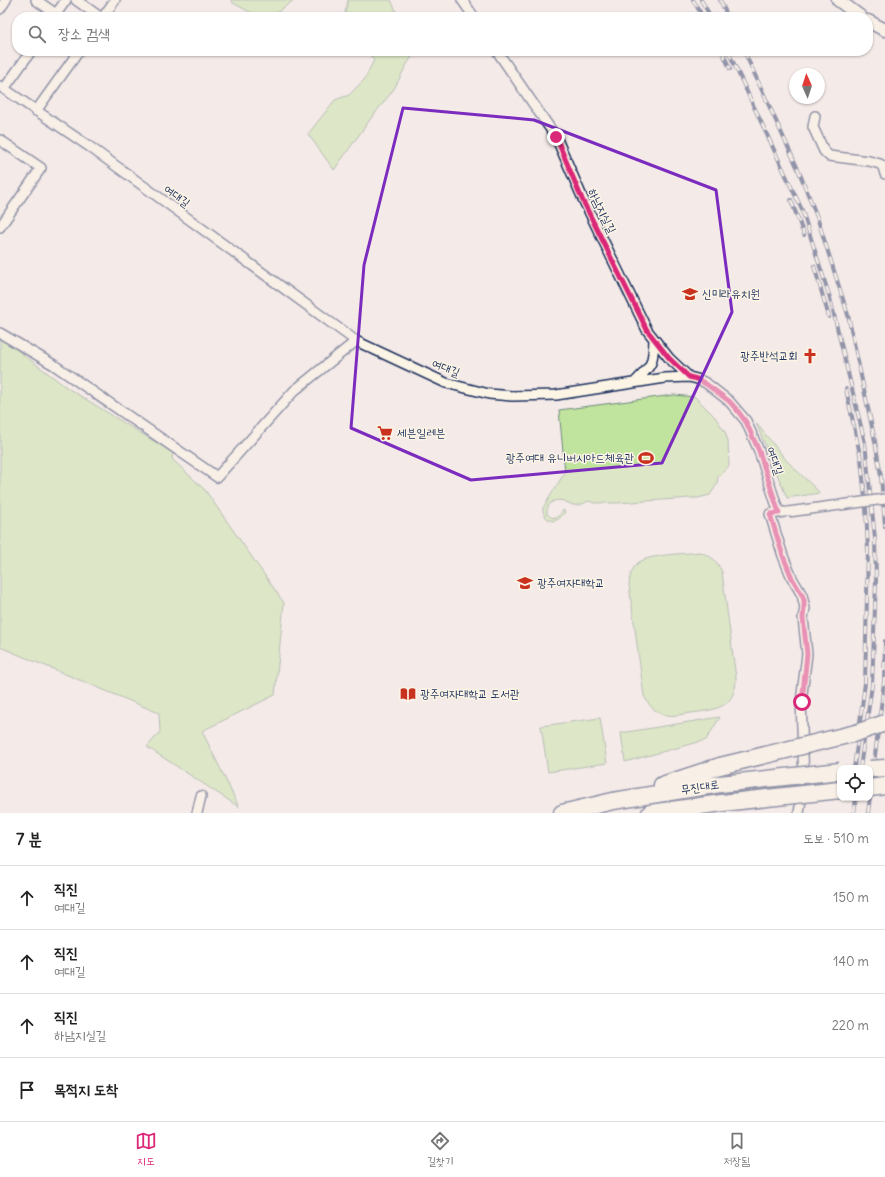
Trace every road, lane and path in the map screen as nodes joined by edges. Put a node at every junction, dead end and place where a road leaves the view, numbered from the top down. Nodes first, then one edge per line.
1 (6, 0) edge
2 (36, 0) edge
3 (66, 0) edge
4 (76, 0) edge
5 (115, 0) edge
6 (462, 0) edge
7 (838, 0) edge
8 (0, 9) edge
9 (51, 12) edge
10 (57, 12) edge
11 (94, 12) edge
12 (105, 12) edge
13 (470, 12) edge
14 (854, 12) edge
15 (873, 23) edge
16 (885, 30) edge
17 (26, 56) edge
18 (74, 56) edge
19 (500, 56) edge
20 (2, 88) edge
21 (36, 111) junction
22 (815, 116) dead end
23 (0, 140) edge
24 (885, 174) edge
25 (0, 227) edge
26 (0, 333) edge
27 (654, 340) junction
28 (356, 341) junction
29 (689, 377) junction
30 (634, 382) junction
31 (885, 499) edge
32 (779, 513) junction
33 (885, 723) edge
34 (885, 768) edge
35 (873, 769) edge
36 (837, 771) edge
37 (885, 786) edge
38 (873, 788) edge
39 (837, 790) edge
40 (200, 796) dead end
41 (613, 801) junction
42 (197, 813) edge
43 (562, 813) edge
44 (650, 813) edge
45 (799, 813) edge

1 - 8 street
2 - 9 street
3 - 10 street
4 - 11 street
5 - 12 street
6 - 13 street
7 - 14 main road
15 - 16 main road
17 - 20 street
18 - 21 street
19 - 27 street, 하남지실길
20 - 21 street, 여대길
21 - 28 street, 여대길
22 - 24 street
23 - 25 street
26 - 28 street
27 - 29 street, 하남지실길
27 - 30 street
28 - 30 street, 여대길
29 - 30 street, 여대길
29 - 32 street, 여대길
31 - 32 street, bridge
32 - 45 street, 여대길
33 - 41 highway, bridge
34 - 35 highway, bridge
36 - 41 highway, 무진대로, bridge
37 - 38 highway, bridge
39 - 44 highway, 무진대로, bridge
40 - 42 street
41 - 43 highway, 무진대로

